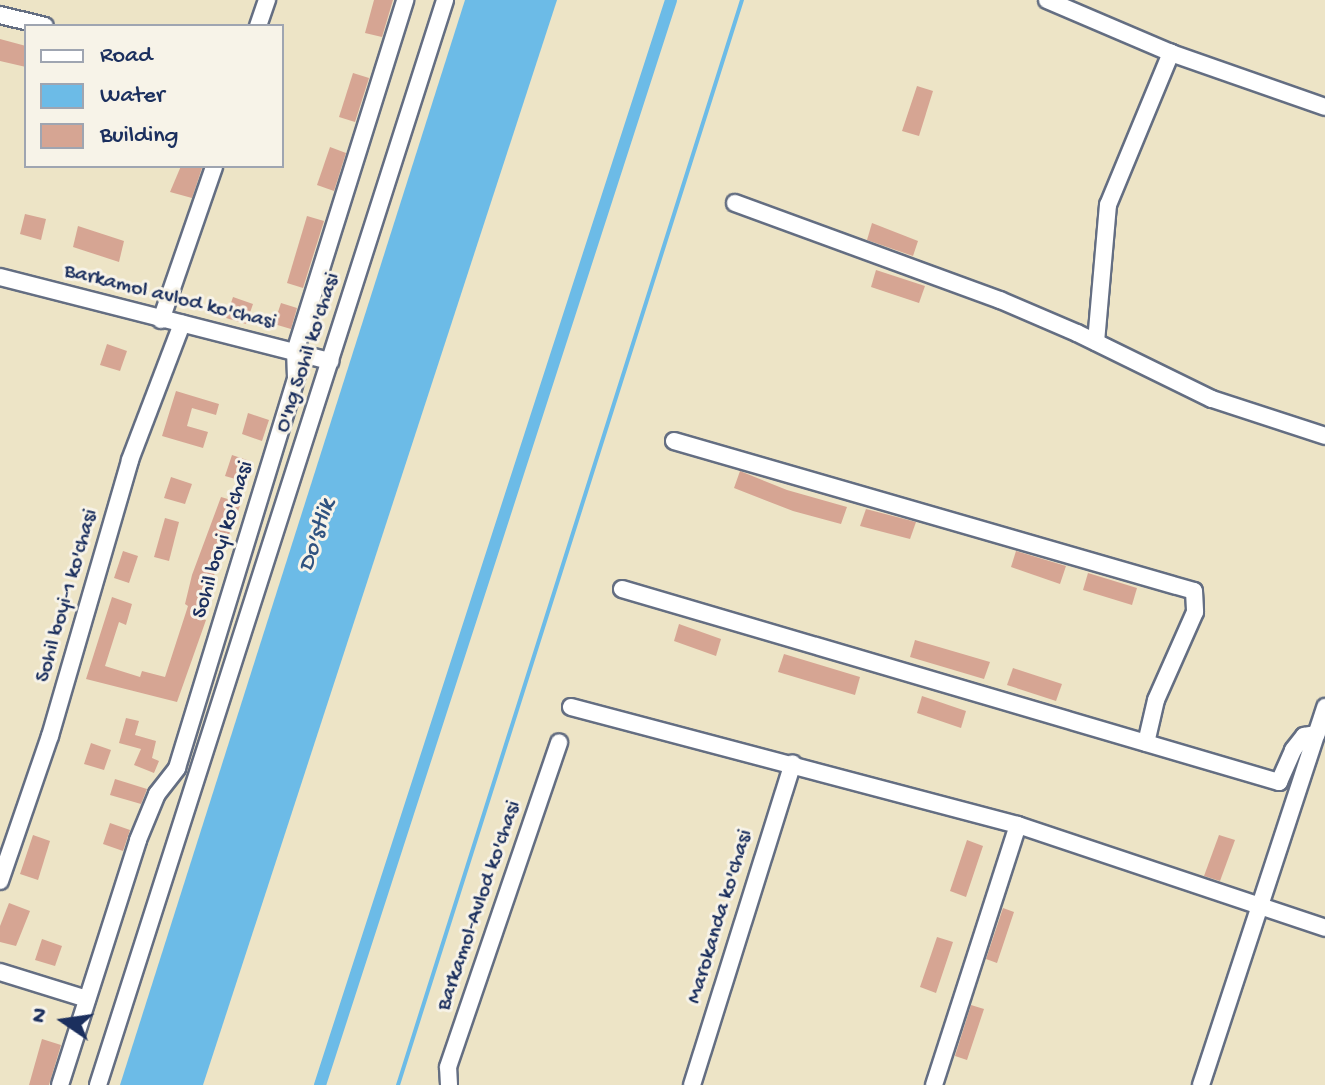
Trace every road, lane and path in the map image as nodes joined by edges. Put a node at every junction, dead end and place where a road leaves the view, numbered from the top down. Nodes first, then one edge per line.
1 (267, 0) edge
2 (405, 0) edge
3 (445, 0) edge
4 (1047, 0) edge
5 (0, 15) edge
6 (37, 24) edge
7 (259, 24) edge
8 (1171, 53) junction
9 (1325, 107) edge
10 (214, 168) edge
11 (735, 203) dead end
12 (0, 277) edge
13 (161, 320) junction
14 (182, 324) junction
15 (1096, 342) junction
16 (295, 352) junction
17 (330, 361) junction
18 (1325, 436) edge
19 (674, 441) dead end
20 (622, 589) dead end
21 (571, 707) dead end
22 (1325, 707) edge
23 (1317, 734) junction
24 (559, 742) dead end
25 (1146, 743) junction
26 (793, 763) junction
27 (1018, 825) junction
28 (0, 881) edge
29 (1260, 908) junction
30 (1325, 928) edge
31 (0, 972) edge
32 (87, 999) junction
33 (60, 1085) edge
34 (98, 1085) edge
35 (449, 1085) edge
36 (692, 1085) edge
37 (934, 1085) edge
38 (1201, 1085) edge

1 - 7 street
2 - 16 street, Sohil boyi ko'chasi
3 - 17 street, O'ng Sohil ko'chasi
4 - 8 street
5 - 6 street
8 - 9 street
8 - 15 street
10 - 13 street
11 - 15 street
12 - 13 street, Barkamol avlod ko'chasi
13 - 14 street, Barkamol avlod ko'chasi
14 - 16 street, Barkamol avlod ko'chasi
14 - 28 street, Sohil boyi-1 ko'chasi
15 - 18 street
16 - 17 street, Barkamol avlod ko'chasi
16 - 32 street, Sohil boyi ko'chasi
17 - 34 street, O'ng Sohil ko'chasi
19 - 25 street
20 - 25 street
21 - 26 street
22 - 23 street
23 - 25 street
23 - 29 street
24 - 35 street, Barkamol-Avlod ko'chasi
26 - 27 street
26 - 36 street, Marokanda ko'chasi
27 - 29 street
27 - 37 street
29 - 30 street
29 - 38 street
31 - 32 street
32 - 33 street, Sohil boyi ko'chasi

